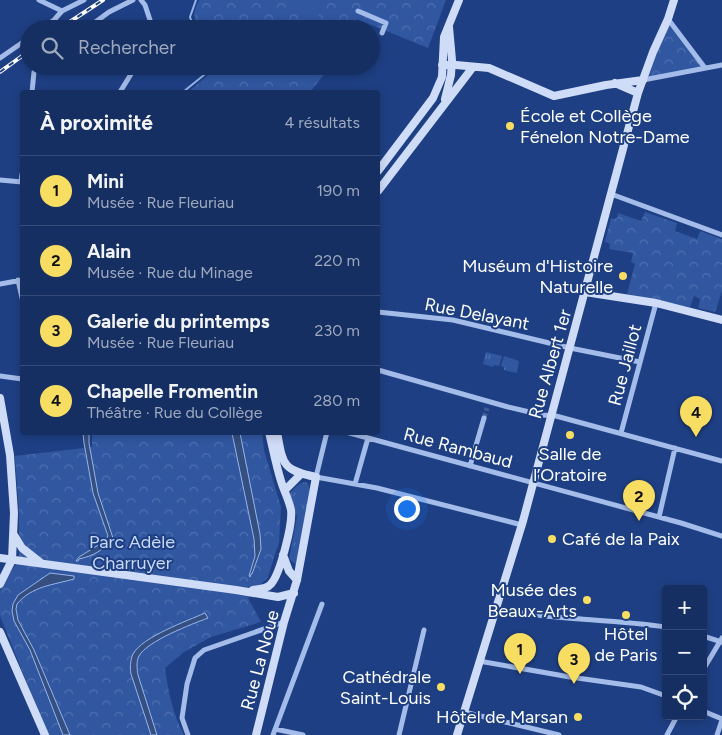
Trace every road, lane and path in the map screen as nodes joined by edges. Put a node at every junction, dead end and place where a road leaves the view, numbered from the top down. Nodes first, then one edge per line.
1 (39, 0) edge
2 (84, 0) edge
3 (133, 0) edge
4 (141, 0) edge
5 (459, 0) edge
6 (674, 0) edge
7 (62, 11) junction
8 (358, 11) dead end
9 (668, 19) junction
10 (54, 20) edge
11 (98, 20) edge
12 (150, 20) edge
13 (379, 20) edge
14 (380, 20) edge
15 (448, 25) junction
16 (382, 34) dead end
17 (20, 44) edge
18 (0, 58) edge
19 (442, 65) junction
20 (452, 65) junction
21 (722, 65) edge
22 (473, 67) junction
23 (705, 68) junction
24 (34, 75) edge
25 (130, 75) edge
26 (643, 80) junction
27 (615, 83) junction
28 (32, 90) edge
29 (121, 90) edge
30 (638, 93) junction
31 (444, 104) junction
32 (380, 168) edge
33 (0, 180) edge
34 (20, 182) edge
35 (380, 188) edge
36 (611, 194) junction
37 (722, 235) edge
38 (20, 280) edge
39 (0, 284) edge
40 (585, 292) junction
41 (656, 303) junction
42 (380, 312) edge
43 (722, 320) edge
44 (570, 348) junction
45 (640, 362) junction
46 (380, 371) edge
47 (0, 376) edge
48 (20, 379) edge
49 (0, 398) edge
50 (489, 401) junction
51 (488, 408) tunnel mouth
52 (550, 416) junction
53 (484, 418) tunnel mouth
54 (621, 434) junction
55 (270, 435) edge
56 (277, 435) edge
57 (325, 435) edge
58 (357, 435) edge
59 (368, 438) junction
60 (675, 448) junction
61 (722, 460) edge
62 (470, 466) junction
63 (301, 474) junction
64 (316, 477) junction
65 (533, 483) junction
66 (355, 484) junction
67 (285, 490) junction
68 (659, 518) junction
69 (522, 525) junction
70 (14, 535) junction
71 (722, 536) edge
72 (283, 555) junction
73 (0, 558) edge
74 (12, 560) junction
75 (42, 564) junction
76 (297, 580) junction
77 (0, 584) edge
78 (236, 590) junction
79 (294, 593) junction
80 (322, 604) dead end
81 (496, 608) junction
82 (284, 622) junction
83 (662, 627) edge
84 (424, 630) dead end
85 (0, 632) edge
86 (707, 637) edge
87 (721, 640) edge
88 (479, 661) junction
89 (707, 663) edge
90 (662, 694) edge
91 (464, 712) junction
92 (707, 713) edge
93 (675, 720) edge
94 (722, 720) edge
95 (275, 729) junction
96 (45, 735) edge
97 (188, 735) edge
98 (256, 735) edge
99 (272, 735) edge
100 (303, 735) edge
101 (399, 735) edge
102 (457, 735) edge
103 (559, 735) edge
104 (667, 735) edge
105 (717, 735) edge

1 - 7 street
2 - 7 street
3 - 11 street
4 - 12 street
5 - 15 street
6 - 9 street, Rue Albert 1er
7 - 10 street
8 - 13 street
9 - 23 street
9 - 26 street, Rue Albert 1er
14 - 16 street
15 - 19 street
15 - 20 street
17 - 18 street
19 - 20 street
19 - 32 street
20 - 22 street
20 - 31 street
21 - 23 street
22 - 27 street
22 - 31 street
23 - 26 street
24 - 28 street
25 - 29 street
26 - 27 street
26 - 30 street, Rue Albert 1er
27 - 30 street
30 - 36 street, Rue Albert 1er
31 - 35 street
33 - 34 street
36 - 37 street
36 - 40 street, Rue Albert 1er
38 - 39 street
40 - 41 street
40 - 44 street, Rue Albert 1er
41 - 43 street
41 - 45 street, Rue Jaillot
42 - 44 street, Rue Delayant
44 - 45 street, Rue Delayant
44 - 52 street, Rue Albert 1er
45 - 54 street, Rue Jaillot
46 - 50 street
47 - 48 street
49 - 70 street
50 - 51 street
50 - 52 street
52 - 54 street
52 - 65 street, Rue Albert 1er
53 - 62 street
54 - 60 street
55 - 67 street
56 - 63 street
57 - 64 street
58 - 59 street, Rue Rambaud
59 - 62 street, Rue Rambaud
59 - 66 street
60 - 61 street
60 - 68 street
62 - 65 street, Rue Rambaud
63 - 64 street
63 - 67 street
64 - 66 street
64 - 76 street, Rue La Noue
65 - 68 street, Rue Rambaud
65 - 69 street, Rue Albert 1er
66 - 69 street
67 - 72 street
68 - 71 street, Rue Rambaud
69 - 81 street, Rue Albert 1er
70 - 74 street
70 - 75 street
72 - 76 street
72 - 78 street
73 - 74 street
74 - 75 street
74 - 77 street
75 - 78 street
76 - 79 street, Rue La Noue
78 - 79 street
79 - 82 street, Rue La Noue
80 - 95 street
81 - 83 street
81 - 88 street, Rue Albert 1er
82 - 97 street
82 - 98 street, Rue La Noue
84 - 101 street
85 - 96 street
86 - 87 street
87 - 89 street
88 - 90 street
88 - 91 street, Rue Albert 1er
91 - 102 street, Rue Albert 1er
91 - 103 street
92 - 94 street
93 - 104 street
94 - 105 street
95 - 99 street
95 - 100 street

